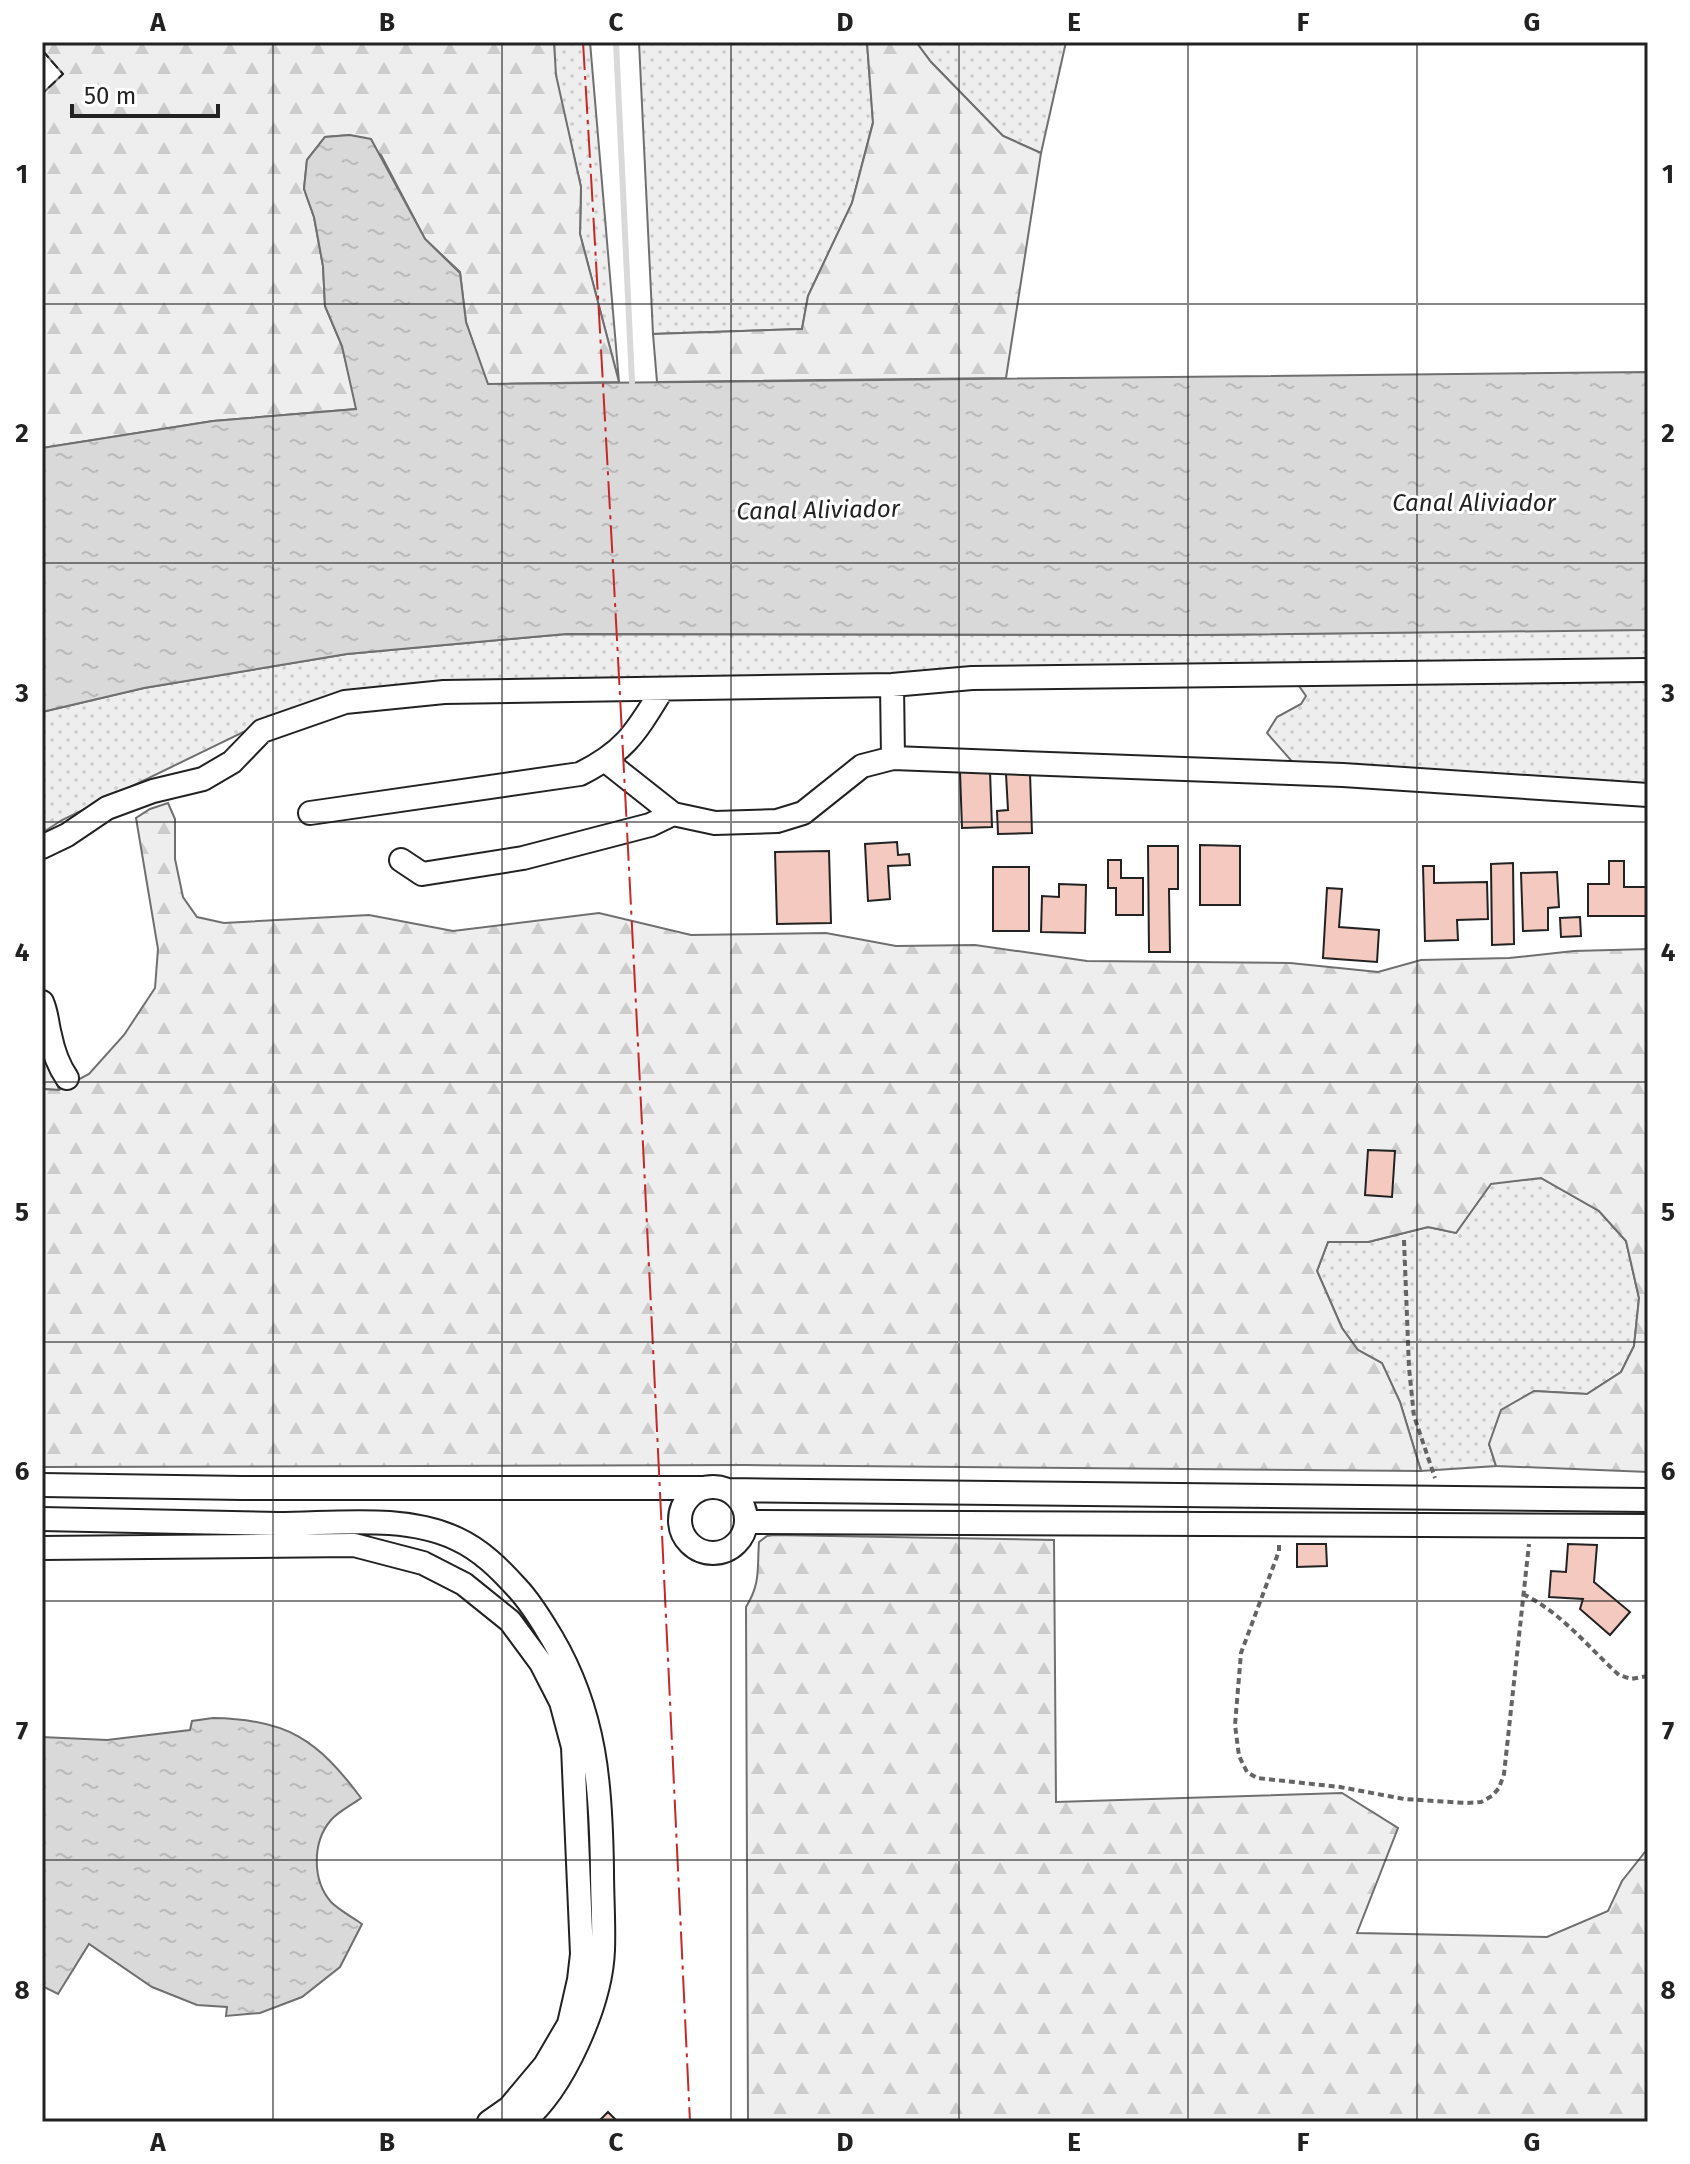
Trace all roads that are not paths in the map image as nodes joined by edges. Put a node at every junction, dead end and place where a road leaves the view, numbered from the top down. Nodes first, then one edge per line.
1 (1648, 670) edge
2 (892, 685) junction
3 (662, 690) junction
4 (893, 758) junction
5 (606, 761) junction
6 (1648, 795) edge
7 (310, 813) dead end
8 (673, 814) junction
9 (42, 847) edge
10 (401, 860) dead end
11 (42, 1002) edge
12 (67, 1078) dead end
13 (42, 1485) edge
14 (716, 1489) junction
15 (1279, 1496) junction
16 (1648, 1500) edge
17 (42, 1519) edge
18 (746, 1522) junction
19 (1279, 1524) junction
20 (1648, 1526) edge
21 (457, 1539) junction
22 (42, 1548) edge
23 (436, 1569) junction
24 (516, 1587) junction
25 (493, 1607) junction
26 (489, 2122) edge
27 (523, 2122) edge

1 - 2 street
2 - 3 street
2 - 4 street
3 - 5 street
3 - 9 street
4 - 6 street
4 - 8 street
5 - 7 street
5 - 8 street
8 - 10 street
11 - 12 street
13 - 14 street
14 - 15 street
14 - 18 street
14 - 18 street
15 - 16 street
15 - 19 street
17 - 21 street
18 - 19 street
19 - 20 street
21 - 23 street
21 - 24 street
22 - 23 street
23 - 25 street
24 - 25 street
24 - 27 street
25 - 26 street

